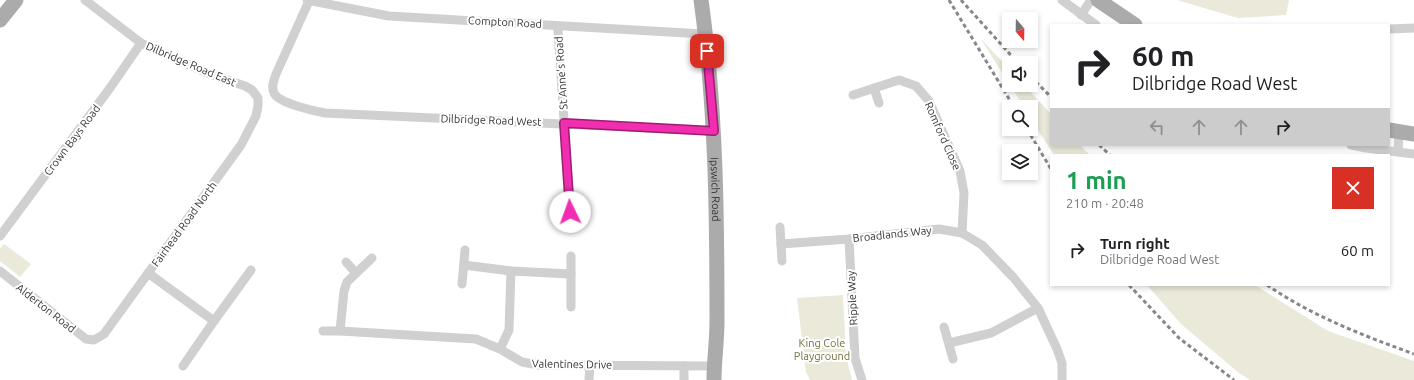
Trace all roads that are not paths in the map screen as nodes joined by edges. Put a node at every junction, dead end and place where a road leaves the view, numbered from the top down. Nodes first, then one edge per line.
1 (16, 0) edge
2 (85, 0) edge
3 (308, 0) edge
4 (701, 0) edge
5 (1062, 0) edge
6 (1091, 0) edge
7 (1098, 0) edge
8 (1081, 15) junction
9 (0, 20) edge
10 (1094, 24) edge
11 (1134, 24) edge
12 (1414, 28) edge
13 (1390, 29) edge
14 (558, 30) dead end
15 (704, 34) junction
16 (141, 43) junction
17 (874, 88) junction
18 (853, 95) dead end
19 (258, 98) joint
20 (879, 103) dead end
21 (564, 123) junction
22 (1414, 125) edge
23 (1392, 128) edge
24 (714, 131) junction
25 (1414, 134) edge
26 (1358, 146) edge
27 (1398, 152) junction
28 (1414, 154) edge
29 (570, 212) dead end
30 (780, 227) dead end
31 (962, 233) junction
32 (0, 236) edge
33 (849, 239) junction
34 (781, 244) junction
35 (465, 250) dead end
36 (571, 256) dead end
37 (372, 258) dead end
38 (782, 261) dead end
39 (346, 262) dead end
40 (464, 265) junction
41 (251, 270) dead end
42 (0, 271) edge
43 (511, 271) junction
44 (148, 273) junction
45 (356, 273) junction
46 (571, 274) junction
47 (462, 284) dead end
48 (571, 307) dead end
49 (1038, 308) junction
50 (214, 320) junction
51 (944, 327) dead end
52 (323, 331) dead end
53 (340, 331) junction
54 (94, 340) joint
55 (949, 343) junction
56 (500, 349) junction
57 (953, 359) dead end
58 (590, 365) junction
59 (183, 366) dead end
60 (684, 366) junction
61 (714, 373) edge
62 (589, 380) edge
63 (684, 380) edge
64 (862, 380) edge
65 (1062, 380) edge

1 - 9 main road
2 - 16 street, Dilbridge Road East
3 - 15 street, Compton Road
3 - 21 street, Dilbridge Road West
4 - 15 main road, Ipswich Road
5 - 8 street
6 - 8 street
7 - 11 main road
8 - 10 street
12 - 13 street
14 - 21 street, St Anne's Road
15 - 24 main road, Ipswich Road
16 - 19 street, Dilbridge Road East
16 - 32 street, Crown Bays Road
17 - 18 street, Romford Close
17 - 20 street
17 - 31 street, Romford Close
19 - 44 street, Fairhead Road North
21 - 24 street, Dilbridge Road West
21 - 29 street, St Anne's Road
22 - 23 main road
23 - 25 main road
23 - 27 street
24 - 61 main road, Ipswich Road
26 - 27 street
27 - 28 street
30 - 34 street
31 - 33 street, Broadlands Way
31 - 49 street, Broadlands Way
33 - 34 street, Broadlands Way
33 - 64 street, Ripple Way
34 - 38 street
35 - 40 street
36 - 46 street
37 - 45 street
39 - 45 street
40 - 43 street
40 - 47 street
41 - 50 street
42 - 54 street, Alderton Road
43 - 46 street
43 - 56 street
44 - 50 street
44 - 54 street, Fairhead Road North
45 - 53 street
46 - 48 street
49 - 55 street
49 - 65 street, Broadlands Way
50 - 59 street
51 - 55 street
52 - 53 street, Valentines Drive
53 - 56 street, Valentines Drive
55 - 57 street
56 - 58 street, Valentines Drive
58 - 60 street, Valentines Drive
58 - 62 street
60 - 61 street, Valentines Drive
60 - 63 street

